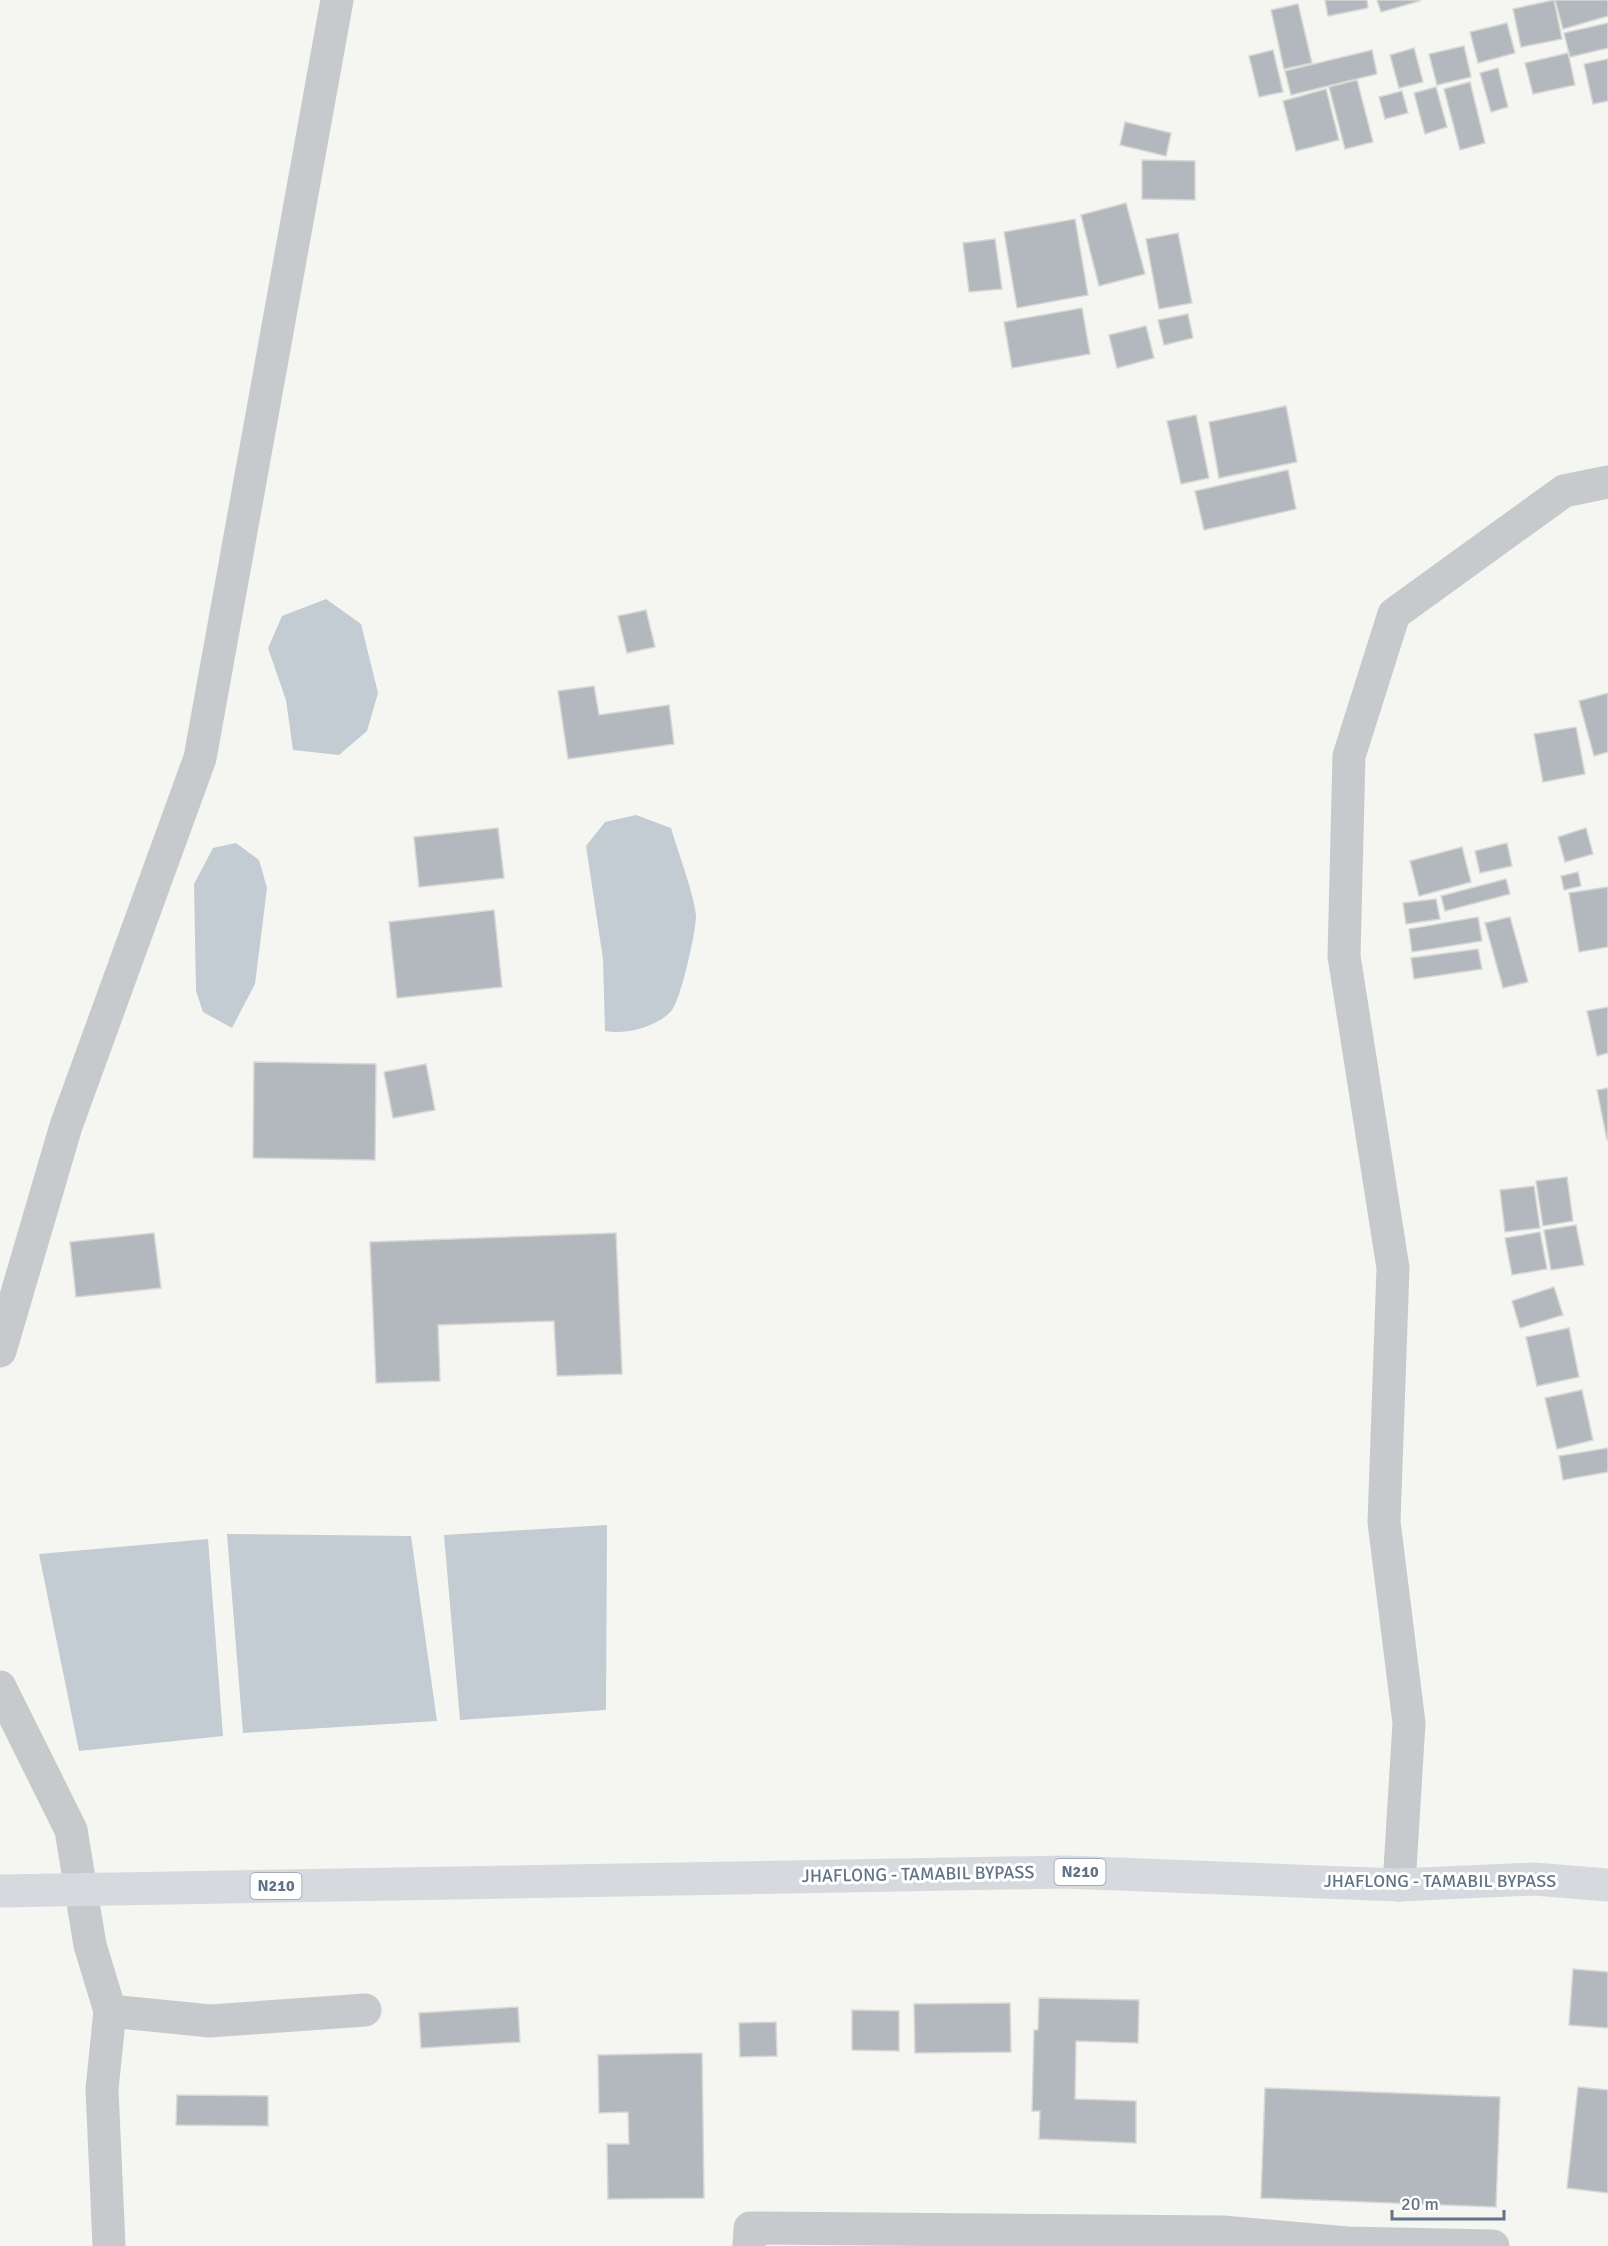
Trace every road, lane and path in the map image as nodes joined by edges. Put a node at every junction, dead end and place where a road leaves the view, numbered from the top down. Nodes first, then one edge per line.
1 (337, 0) edge
2 (1608, 482) edge
3 (0, 1351) edge
4 (0, 1687) edge
5 (1608, 1884) edge
6 (1398, 1885) junction
7 (0, 1891) edge
8 (365, 2010) dead end
9 (110, 2011) junction
10 (109, 2246) edge
11 (749, 2246) edge
12 (1493, 2246) edge

1 - 3 street
2 - 6 street
4 - 9 street
5 - 6 highway, JHAFLONG - TAMABIL BYPASS / N210
6 - 7 highway, JHAFLONG - TAMABIL BYPASS / N210
8 - 9 street
9 - 10 street
11 - 12 street

